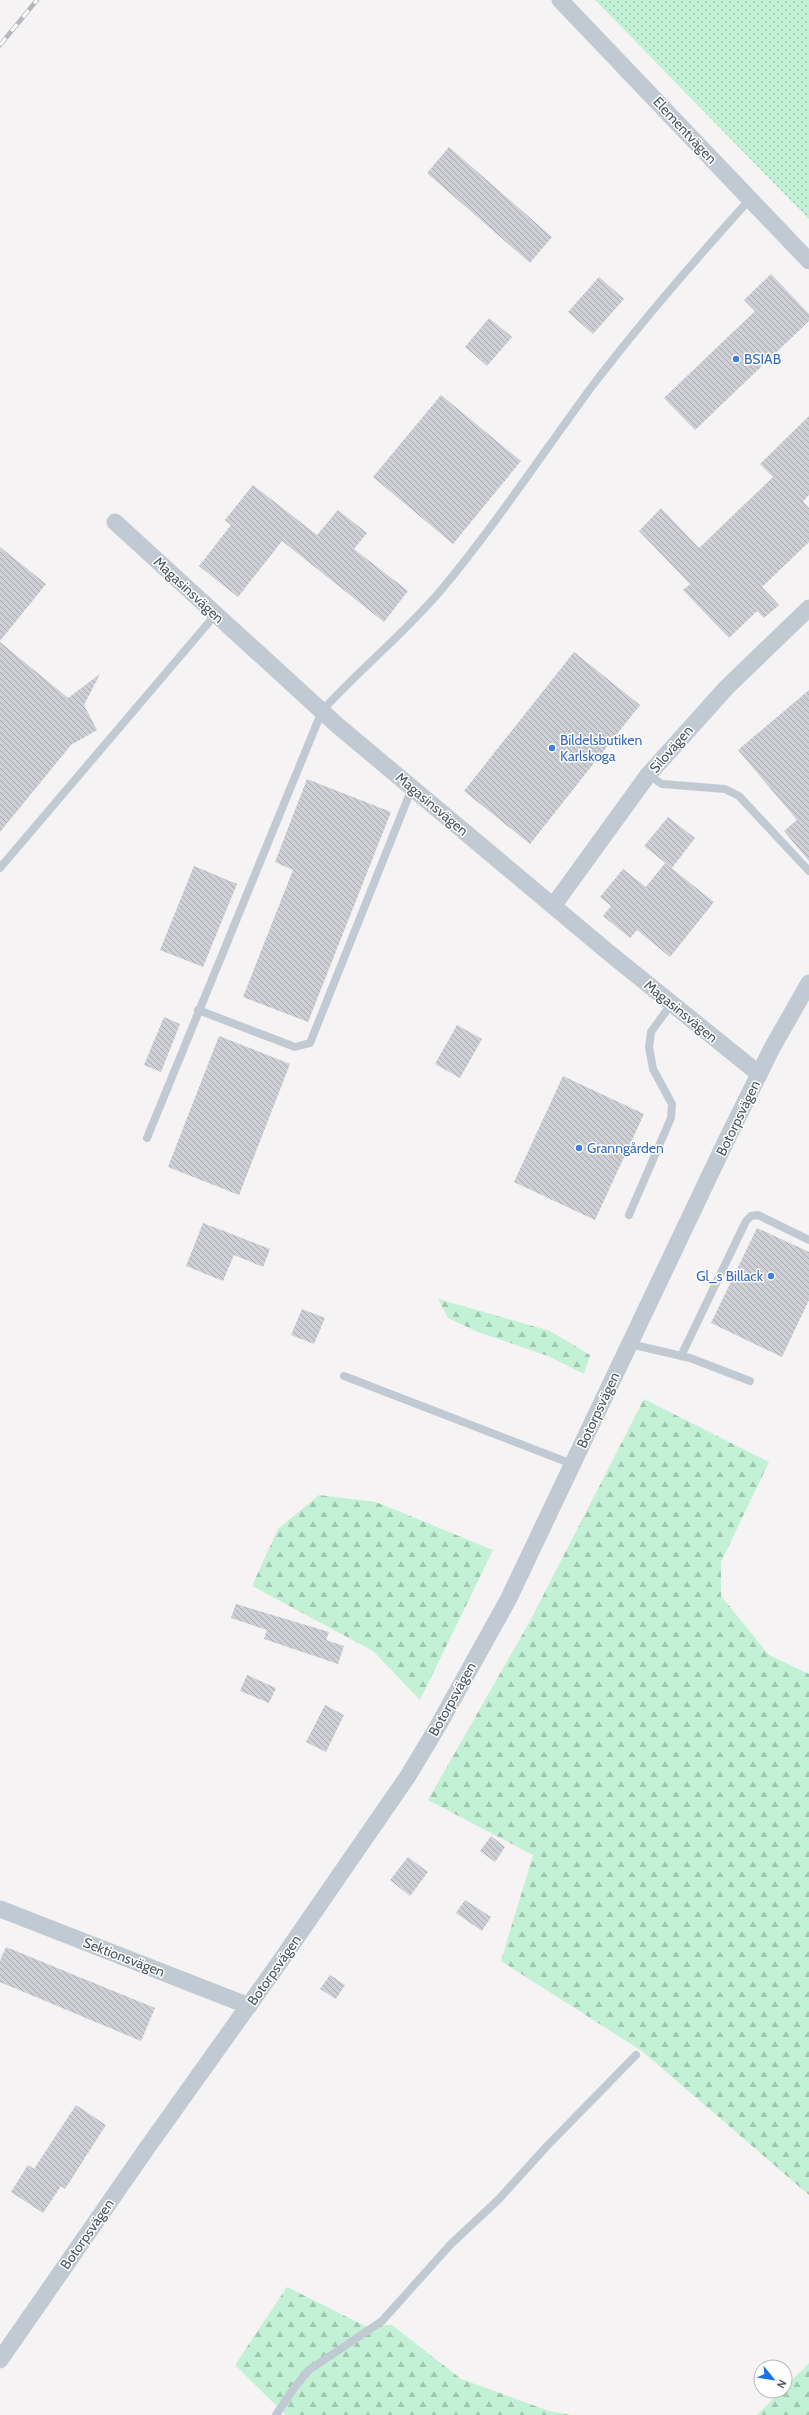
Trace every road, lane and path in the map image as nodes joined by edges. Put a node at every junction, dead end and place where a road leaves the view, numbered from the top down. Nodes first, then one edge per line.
1 (560, 0) edge
2 (750, 199) junction
3 (809, 261) edge
4 (115, 522) dead end
5 (809, 608) edge
6 (216, 614) junction
7 (322, 711) junction
8 (648, 775) junction
9 (412, 788) junction
10 (0, 868) edge
11 (809, 871) edge
12 (553, 906) junction
13 (809, 983) edge
14 (672, 1003) junction
15 (198, 1010) junction
16 (759, 1074) junction
17 (147, 1138) dead end
18 (629, 1215) dead end
19 (809, 1240) edge
20 (630, 1344) junction
21 (681, 1356) junction
22 (344, 1376) dead end
23 (750, 1381) dead end
24 (572, 1464) junction
25 (0, 1909) edge
26 (249, 2006) junction
27 (636, 2055) dead end
28 (0, 2360) edge
29 (276, 2415) edge

1 - 2 street, Elementvägen
2 - 3 street, Elementvägen
2 - 7 lane
4 - 6 street, Magasinsvägen
5 - 8 street, Silovägen
6 - 7 street, Magasinsvägen
6 - 10 lane
7 - 9 street, Magasinsvägen
7 - 15 lane
8 - 11 lane
8 - 12 street, Silovägen
9 - 12 street, Magasinsvägen
9 - 15 lane
12 - 14 street, Magasinsvägen
13 - 16 street, Botorpsvägen
14 - 16 street, Magasinsvägen
14 - 18 lane
15 - 17 lane
16 - 20 street, Botorpsvägen
19 - 21 lane
20 - 21 lane
20 - 24 street, Botorpsvägen
21 - 23 lane
22 - 24 lane
24 - 26 street, Botorpsvägen
25 - 26 street, Sektionsvägen
26 - 28 street, Botorpsvägen
27 - 29 lane

